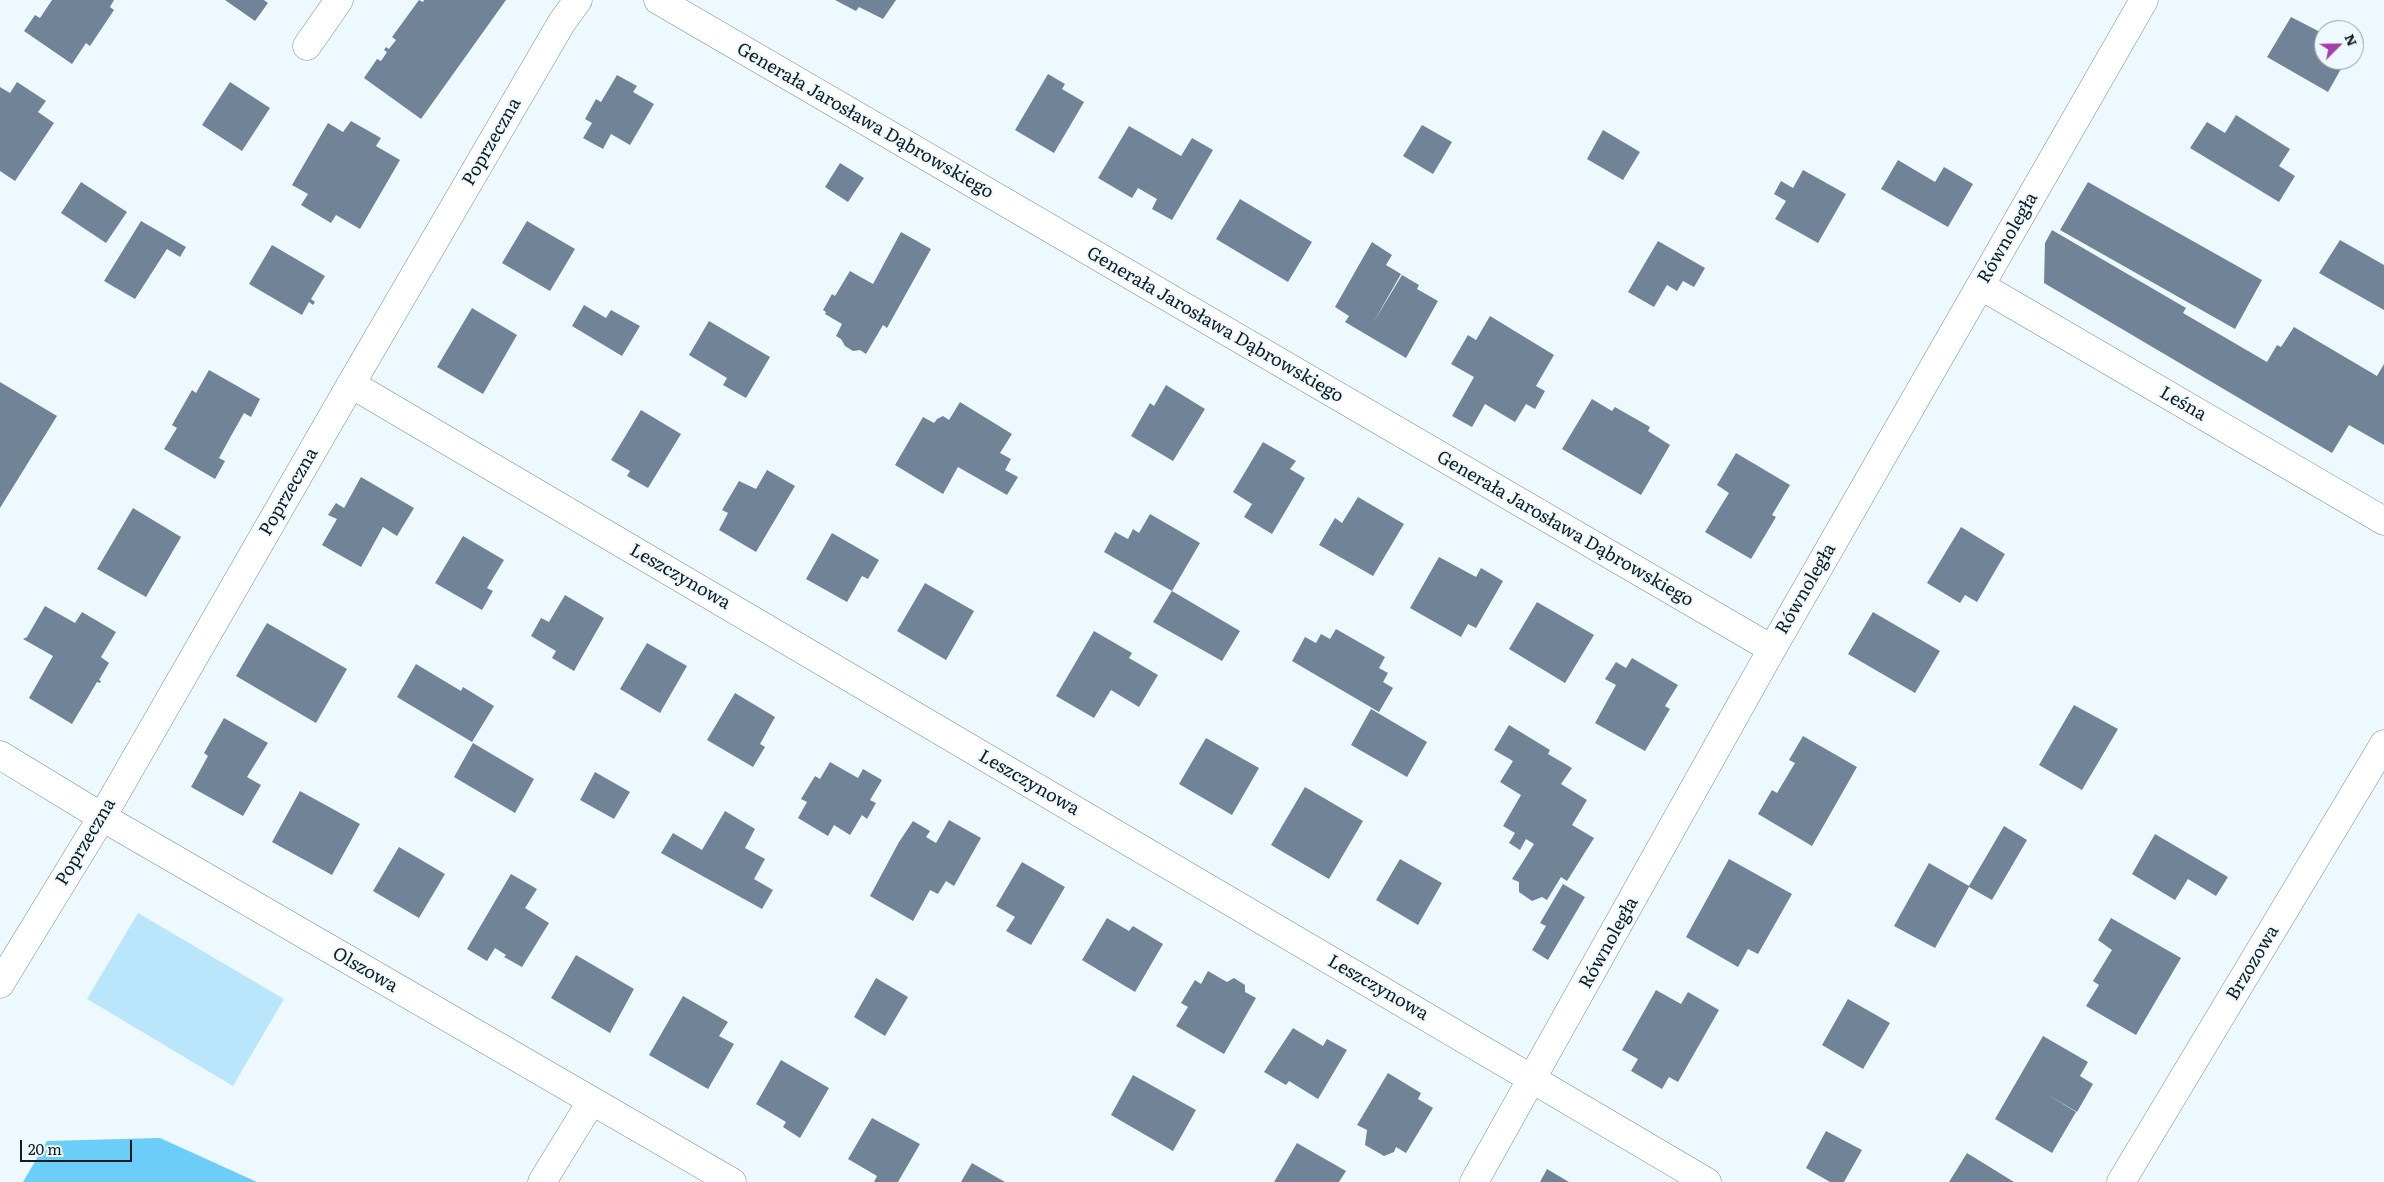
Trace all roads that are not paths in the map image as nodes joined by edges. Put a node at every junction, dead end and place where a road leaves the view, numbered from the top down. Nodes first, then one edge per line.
1 (339, 0) edge
2 (578, 0) edge
3 (658, 0) edge
4 (2144, 0) edge
5 (307, 46) dead end
6 (1981, 286) junction
7 (351, 384) junction
8 (2384, 521) edge
9 (1772, 649) junction
10 (2384, 744) edge
11 (0, 755) edge
12 (102, 817) junction
13 (0, 984) edge
14 (1534, 1079) junction
15 (591, 1102) junction
16 (542, 1182) edge
17 (732, 1182) edge
18 (1474, 1182) edge
19 (1707, 1182) edge
20 (2121, 1182) edge

1 - 5 street
2 - 7 street, Poprzeczna
3 - 9 street, Generała Jarosława Dąbrowskiego
4 - 6 street, Równoległa
6 - 8 street, Leśna
6 - 9 street, Równoległa
7 - 12 street, Poprzeczna
7 - 14 street, Leszczynowa
9 - 14 street, Równoległa
10 - 20 street, Brzozowa
11 - 12 street, Olszowa
12 - 13 street, Poprzeczna
12 - 15 street, Olszowa
14 - 18 street, Równoległa
14 - 19 street, Leszczynowa
15 - 16 street
15 - 17 street, Olszowa

